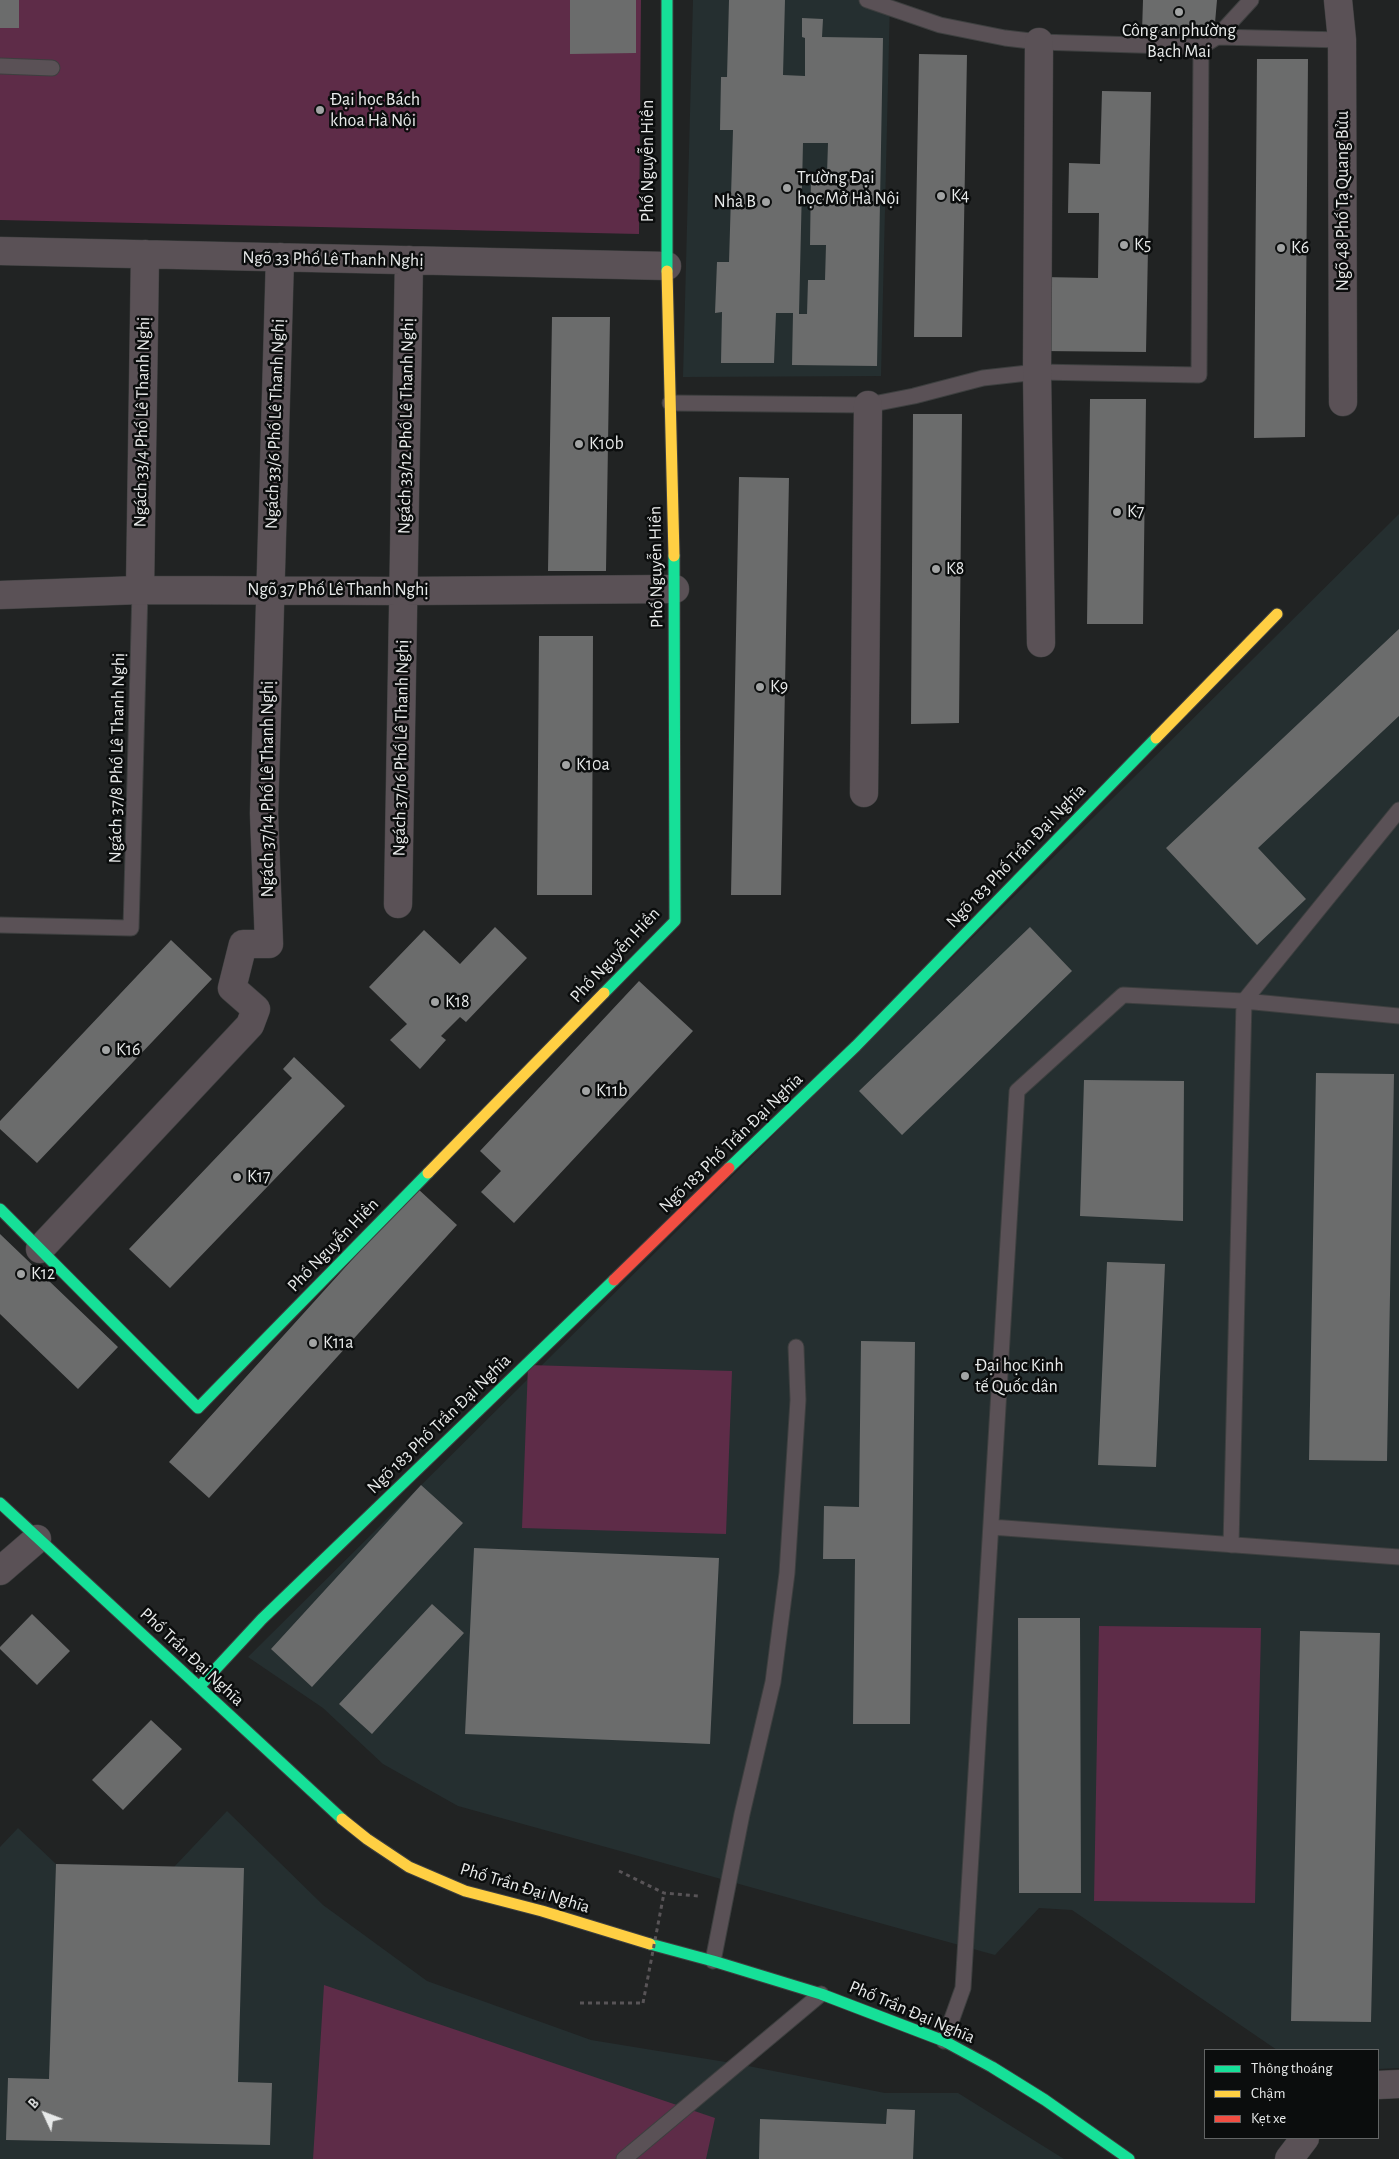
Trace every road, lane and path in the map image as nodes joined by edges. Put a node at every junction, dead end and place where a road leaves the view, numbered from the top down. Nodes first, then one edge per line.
1 (666, 0) edge
2 (867, 0) edge
3 (1251, 0) edge
4 (1338, 0) edge
5 (1217, 37) junction
6 (1342, 40) junction
7 (1039, 42) junction
8 (1201, 47) junction
9 (0, 66) edge
10 (52, 68) dead end
11 (0, 251) edge
12 (145, 254) junction
13 (280, 258) junction
14 (409, 260) junction
15 (666, 266) junction
16 (1037, 372) junction
17 (1343, 402) dead end
18 (670, 403) junction
19 (868, 405) junction
20 (676, 589) junction
21 (140, 590) junction
22 (271, 590) junction
23 (403, 591) junction
24 (0, 595) edge
25 (1277, 614) dead end
26 (1041, 643) dead end
27 (864, 793) dead end
28 (1399, 810) edge
29 (398, 904) dead end
30 (0, 925) edge
31 (1244, 1001) junction
32 (1399, 1016) edge
33 (0, 1209) edge
34 (40, 1249) junction
35 (796, 1347) dead end
36 (0, 1503) edge
37 (991, 1527) junction
38 (37, 1538) junction
39 (1231, 1545) junction
40 (1399, 1557) edge
41 (0, 1571) edge
42 (199, 1687) junction
43 (619, 1871) dead end
44 (664, 1893) junction
45 (703, 1896) dead end
46 (713, 1961) junction
47 (821, 1994) junction
48 (580, 2003) dead end
49 (944, 2041) junction
50 (1399, 2084) edge
51 (1379, 2085) edge
52 (1304, 2139) edge
53 (624, 2159) edge
54 (1129, 2159) edge
55 (1289, 2159) edge

1 - 15 street, Phố Nguyễn Hiền
2 - 7 lane
3 - 5 lane
4 - 6 street, Ngõ 48 Phố Tạ Quang Bửu
5 - 6 lane
5 - 8 lane
6 - 17 street, Ngõ 48 Phố Tạ Quang Bửu
7 - 8 lane
7 - 16 street
8 - 16 lane
9 - 10 lane
11 - 12 street, Ngõ 33 Phố Lê Thanh Nghị
12 - 13 street, Ngõ 33 Phố Lê Thanh Nghị
12 - 21 street, Ngách 33/4 Phố Lê Thanh Nghị
13 - 14 street, Ngõ 33 Phố Lê Thanh Nghị
13 - 22 street, Ngách 33/6 Phố Lê Thanh Nghị
14 - 15 street, Ngõ 33 Phố Lê Thanh Nghị
14 - 23 street, Ngách 33/12 Phố Lê Thanh Nghị
15 - 18 street, Phố Nguyễn Hiền
16 - 19 lane
16 - 26 street
18 - 19 lane
18 - 20 street, Phố Nguyễn Hiền
19 - 27 street
20 - 23 street, Ngõ 37 Phố Lê Thanh Nghị
20 - 34 street, Phố Nguyễn Hiền
21 - 22 street, Ngõ 37 Phố Lê Thanh Nghị
21 - 24 street, Ngõ 37 Phố Lê Thanh Nghị
21 - 30 lane, Ngách 37/8 Phố Lê Thanh Nghị
22 - 23 street, Ngõ 37 Phố Lê Thanh Nghị
22 - 34 street, Ngách 37/14 Phố Lê Thanh Nghị
23 - 29 street, Ngách 37/16 Phố Lê Thanh Nghị
25 - 42 street, Ngõ 183 Phố Trần Đại Nghĩa
28 - 31 lane
31 - 32 lane
31 - 37 lane
31 - 39 lane
33 - 34 street, Phố Nguyễn Hiền
35 - 46 lane
36 - 38 street, Phố Trần Đại Nghĩa
37 - 39 lane
37 - 49 lane
38 - 41 street
38 - 42 street, Phố Trần Đại Nghĩa
39 - 40 lane
42 - 46 street, Phố Trần Đại Nghĩa
43 - 44 path
44 - 45 path
44 - 48 path, bridge
46 - 47 street, Phố Trần Đại Nghĩa
47 - 49 street, Phố Trần Đại Nghĩa
47 - 53 lane
49 - 54 street, Phố Trần Đại Nghĩa
50 - 51 street
52 - 55 street

